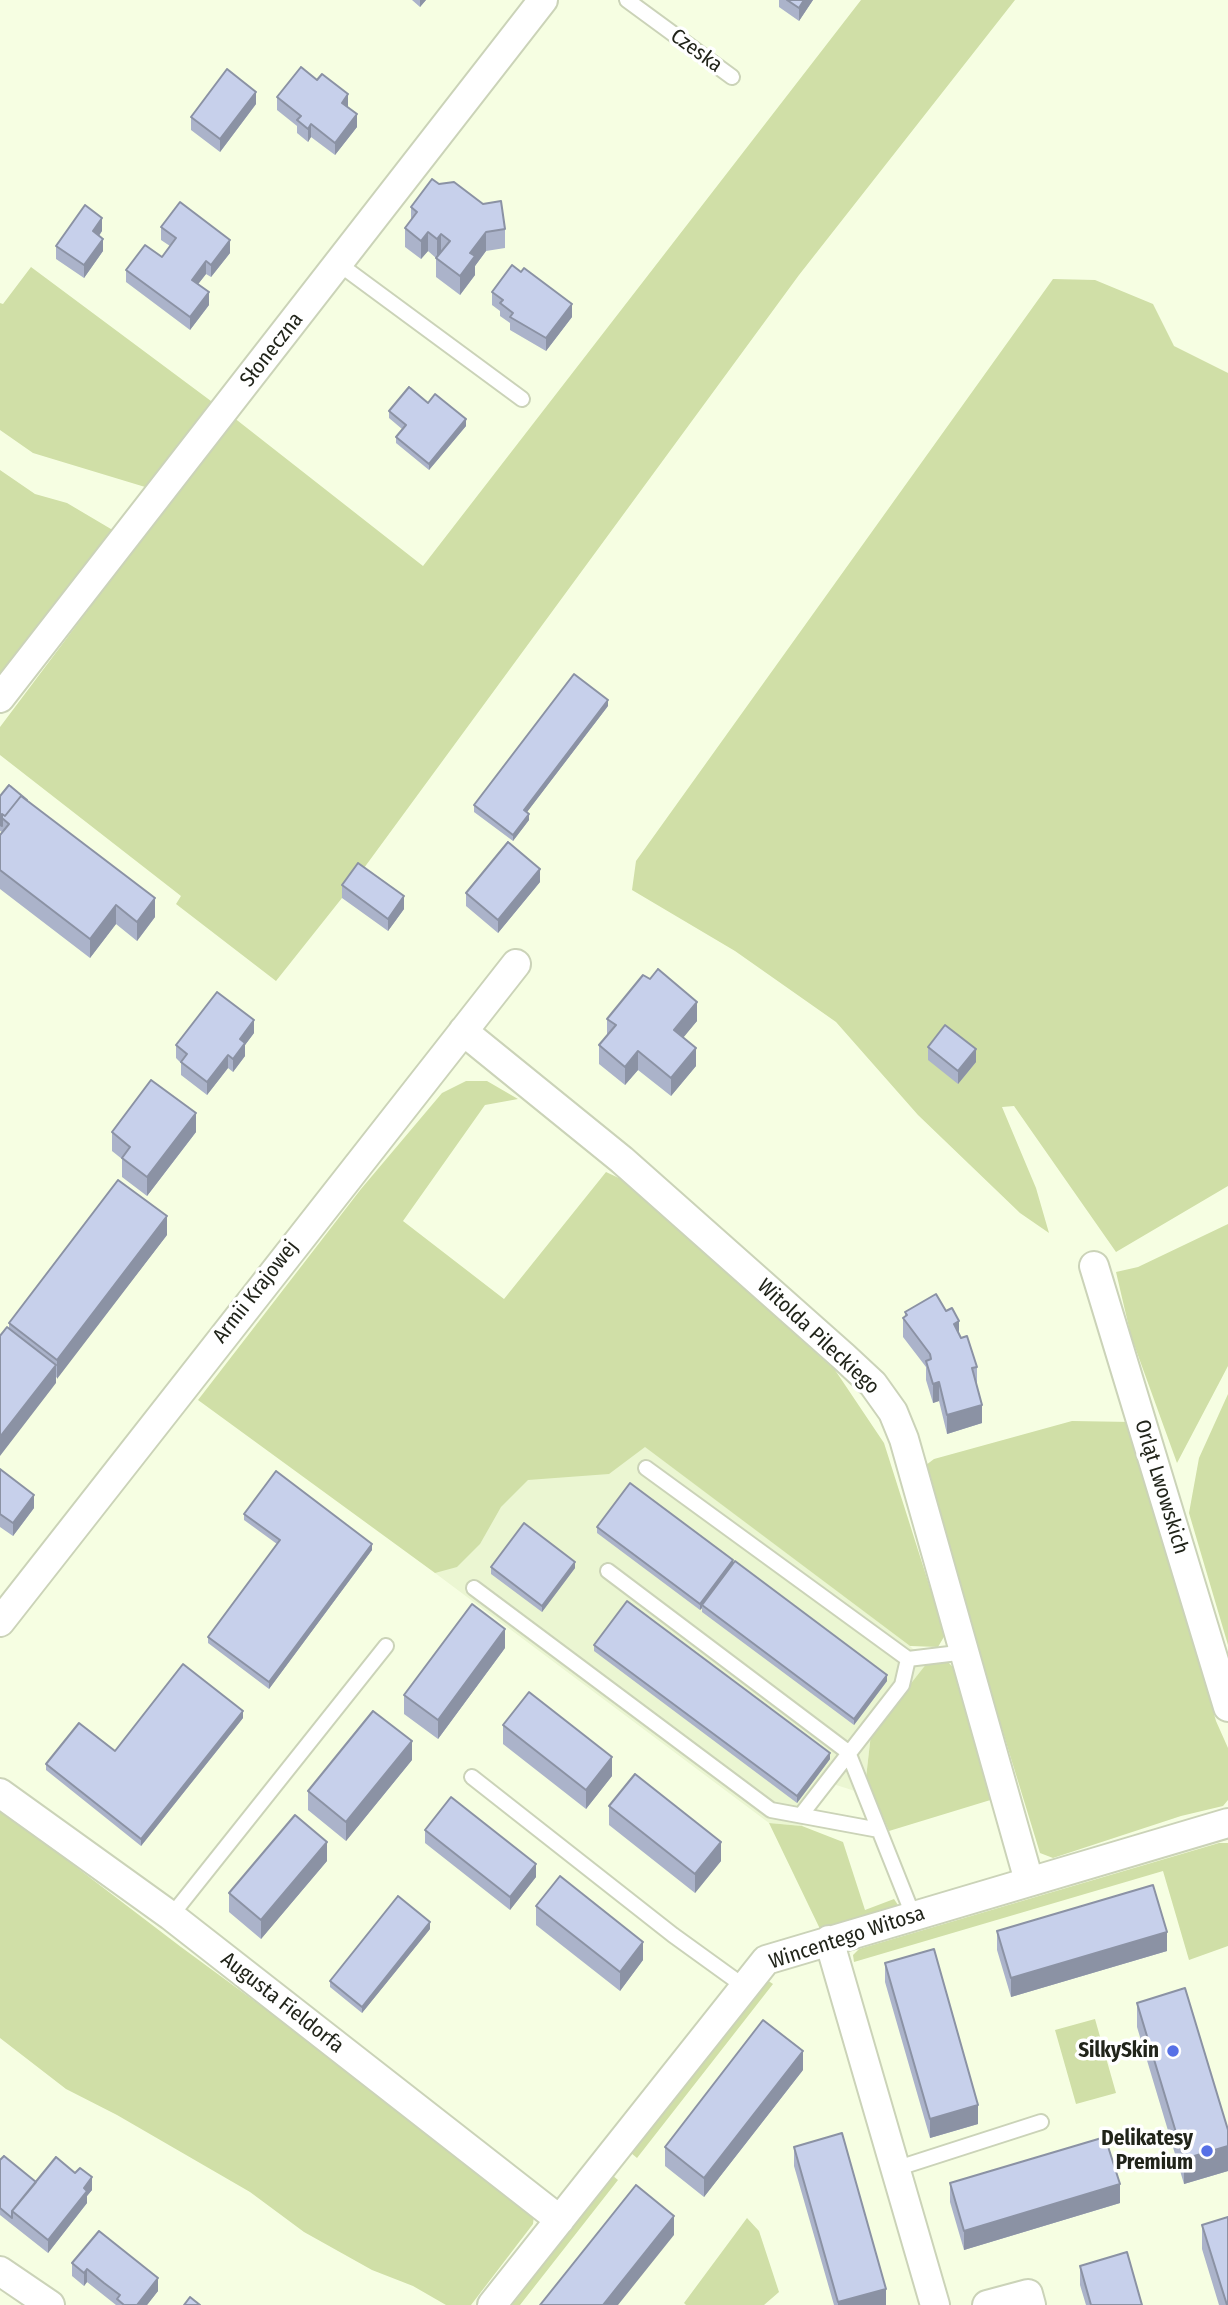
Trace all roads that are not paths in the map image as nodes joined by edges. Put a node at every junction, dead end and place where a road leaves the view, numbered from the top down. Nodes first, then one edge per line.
1 (543, 0) edge
2 (627, 0) edge
3 (732, 76) dead end
4 (339, 264) junction
5 (522, 399) dead end
6 (0, 698) edge
7 (516, 964) dead end
8 (463, 1031) junction
9 (1094, 1266) dead end
10 (646, 1468) dead end
11 (608, 1571) dead end
12 (474, 1588) dead end
13 (0, 1622) edge
14 (386, 1646) dead end
15 (966, 1652) junction
16 (908, 1659) junction
17 (1228, 1707) edge
18 (848, 1752) junction
19 (472, 1777) dead end
20 (0, 1793) edge
21 (801, 1815) junction
22 (1228, 1824) edge
23 (879, 1829) junction
24 (1029, 1881) junction
25 (913, 1915) junction
26 (171, 1916) junction
27 (829, 1940) junction
28 (745, 1987) junction
29 (1041, 2122) dead end
30 (895, 2169) junction
31 (560, 2220) junction
32 (0, 2271) edge
33 (50, 2305) edge
34 (492, 2305) edge
35 (935, 2305) edge
36 (987, 2305) edge
37 (1031, 2305) edge

1 - 4 street, Słoneczna
2 - 3 lane, Czeska
4 - 5 lane
4 - 6 street, Słoneczna
7 - 8 street, Armii Krajowej
8 - 13 street, Armii Krajowej
8 - 15 street, Witolda Pileckiego
9 - 17 street, Orląt Lwowskich
10 - 16 lane
11 - 18 lane
12 - 21 lane
14 - 26 lane
15 - 16 lane
15 - 24 street, Witolda Pileckiego
16 - 18 lane
18 - 21 lane
18 - 23 lane
19 - 28 lane
20 - 26 street, Augusta Fieldorfa
21 - 23 lane
22 - 24 street, Wincentego Witosa
23 - 25 lane
24 - 25 street, Wincentego Witosa
25 - 27 street, Wincentego Witosa
26 - 31 street, Augusta Fieldorfa
27 - 28 street, Wincentego Witosa
27 - 30 street
28 - 31 street, Wincentego Witosa
29 - 30 lane
30 - 35 street
31 - 34 street, Wincentego Witosa
32 - 33 street
36 - 37 street

